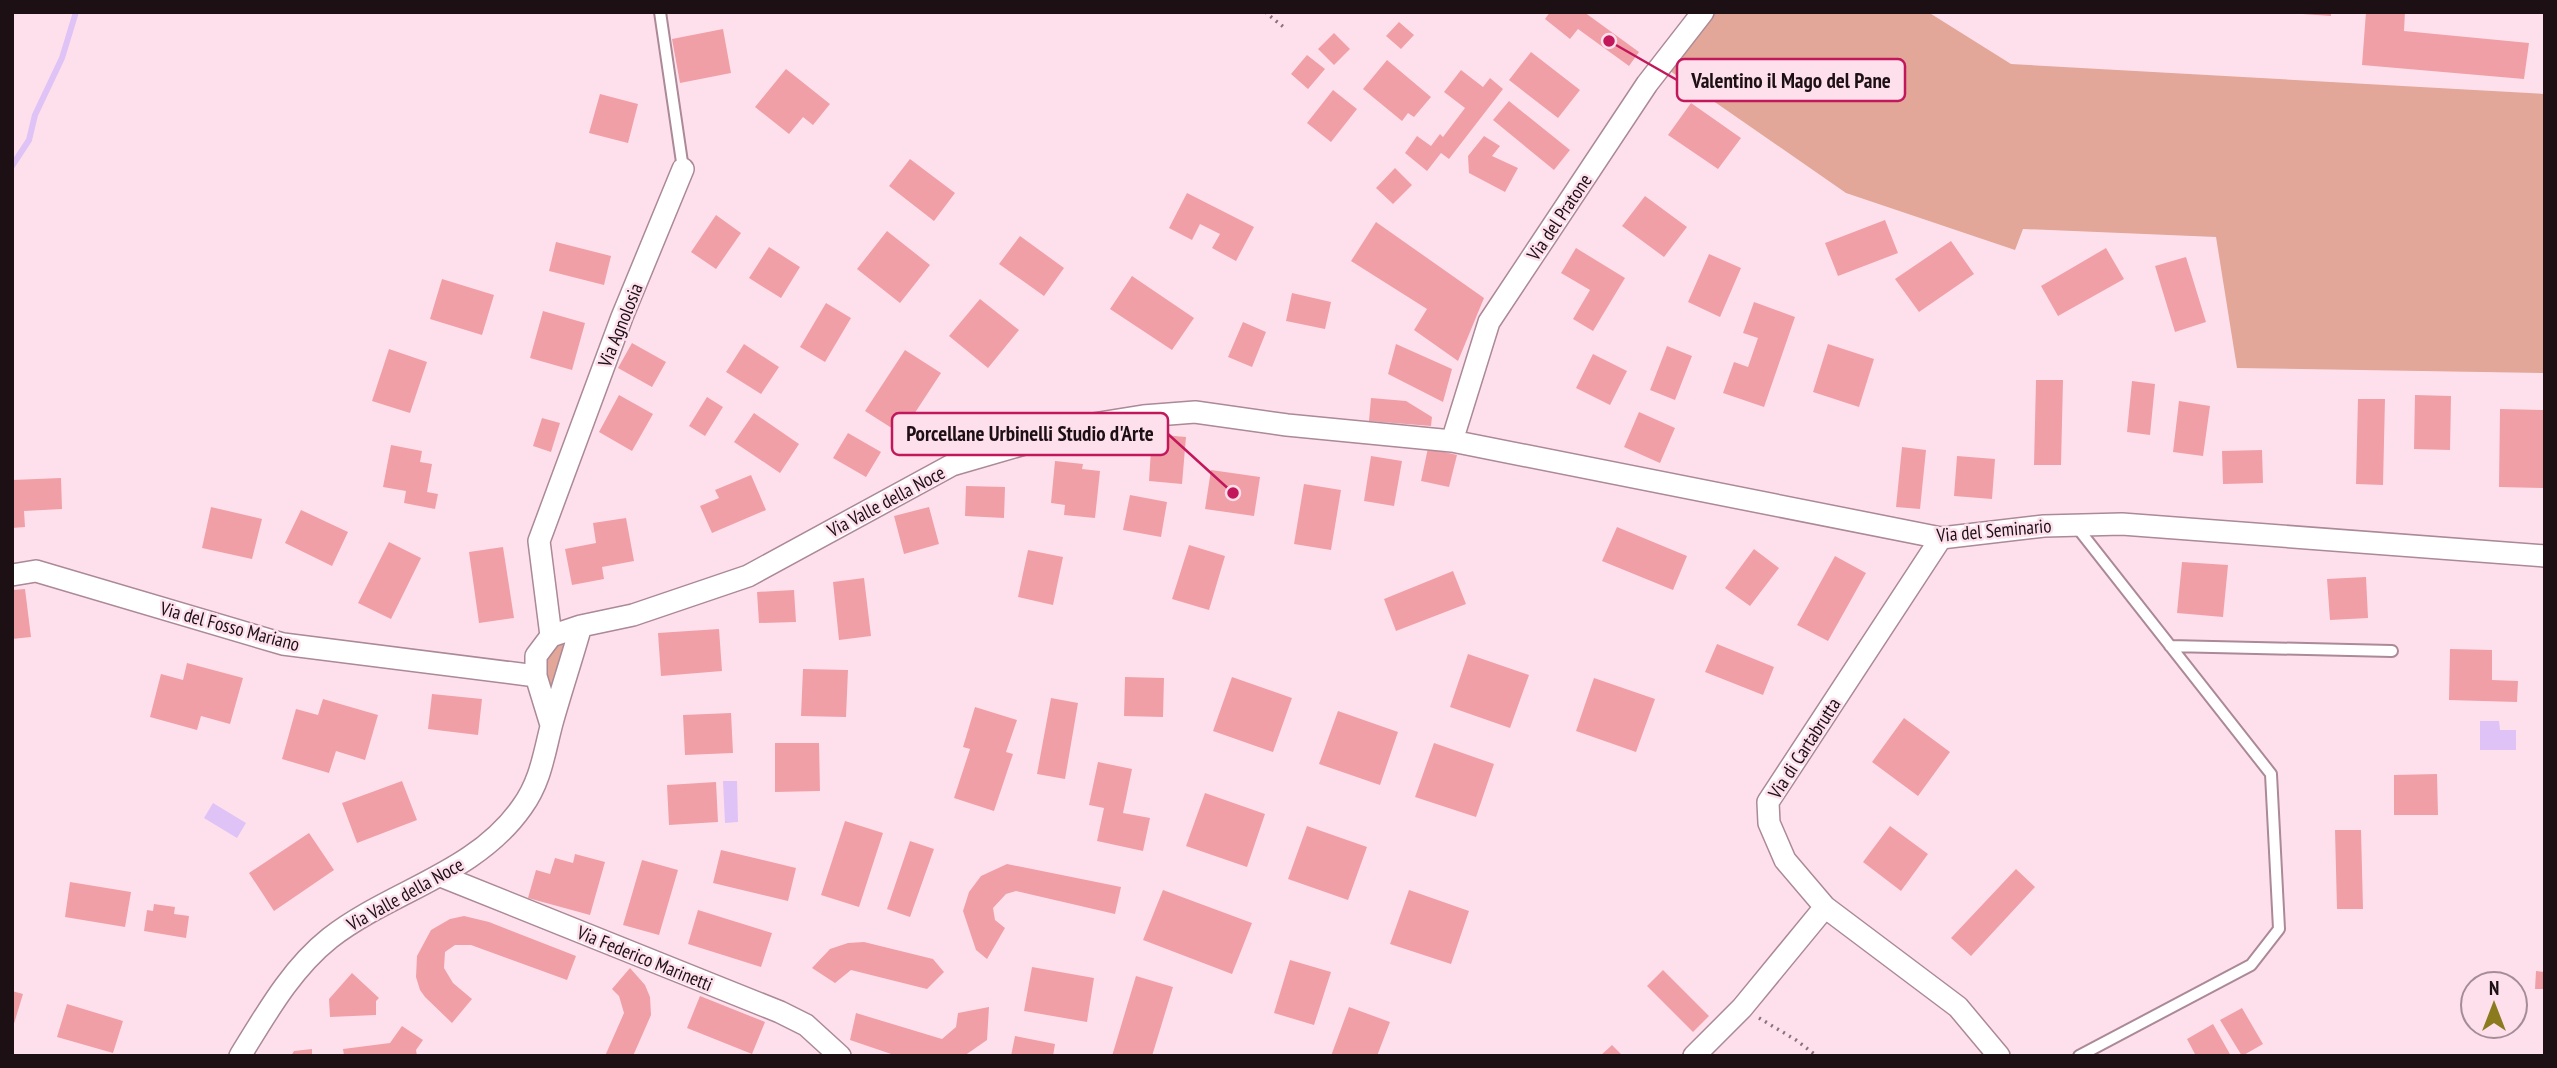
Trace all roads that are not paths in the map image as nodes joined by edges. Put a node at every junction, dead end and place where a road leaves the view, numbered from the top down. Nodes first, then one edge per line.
1 (660, 12) edge
2 (1703, 12) edge
3 (683, 169) joint
4 (1143, 415) junction
5 (1141, 440) dead end
6 (1452, 441) junction
7 (2075, 524) junction
8 (1941, 538) junction
9 (2545, 556) edge
10 (12, 575) edge
11 (581, 626) junction
12 (551, 636) junction
13 (2170, 646) junction
14 (2392, 651) dead end
15 (536, 676) junction
16 (551, 725) junction
17 (441, 876) junction
18 (1825, 907) junction
19 (240, 1056) edge
20 (840, 1056) edge
21 (1695, 1056) edge
22 (1999, 1056) edge
23 (2079, 1056) edge

1 - 3 lane, Via Agnolosia
2 - 6 street, Via del Pratone
3 - 12 street, Via Agnolosia
4 - 5 lane
4 - 6 street, Via Valle della Noce
4 - 11 street, Via Valle della Noce
6 - 8 street, Via del Seminario
7 - 8 street, Via del Seminario
7 - 9 street, Via del Seminario
7 - 13 lane
8 - 18 street, Via di Cartabrutta
10 - 15 street, Via del Fosso Mariano
11 - 12 street, Via Valle della Noce
11 - 16 street, Via Valle della Noce
12 - 15 street
13 - 14 lane
13 - 23 lane
15 - 16 street
16 - 17 street, Via Valle della Noce
17 - 19 street, Via Valle della Noce
17 - 20 street, Via Federico Marinetti
18 - 21 street
18 - 22 street, Via di Cartabrutta

